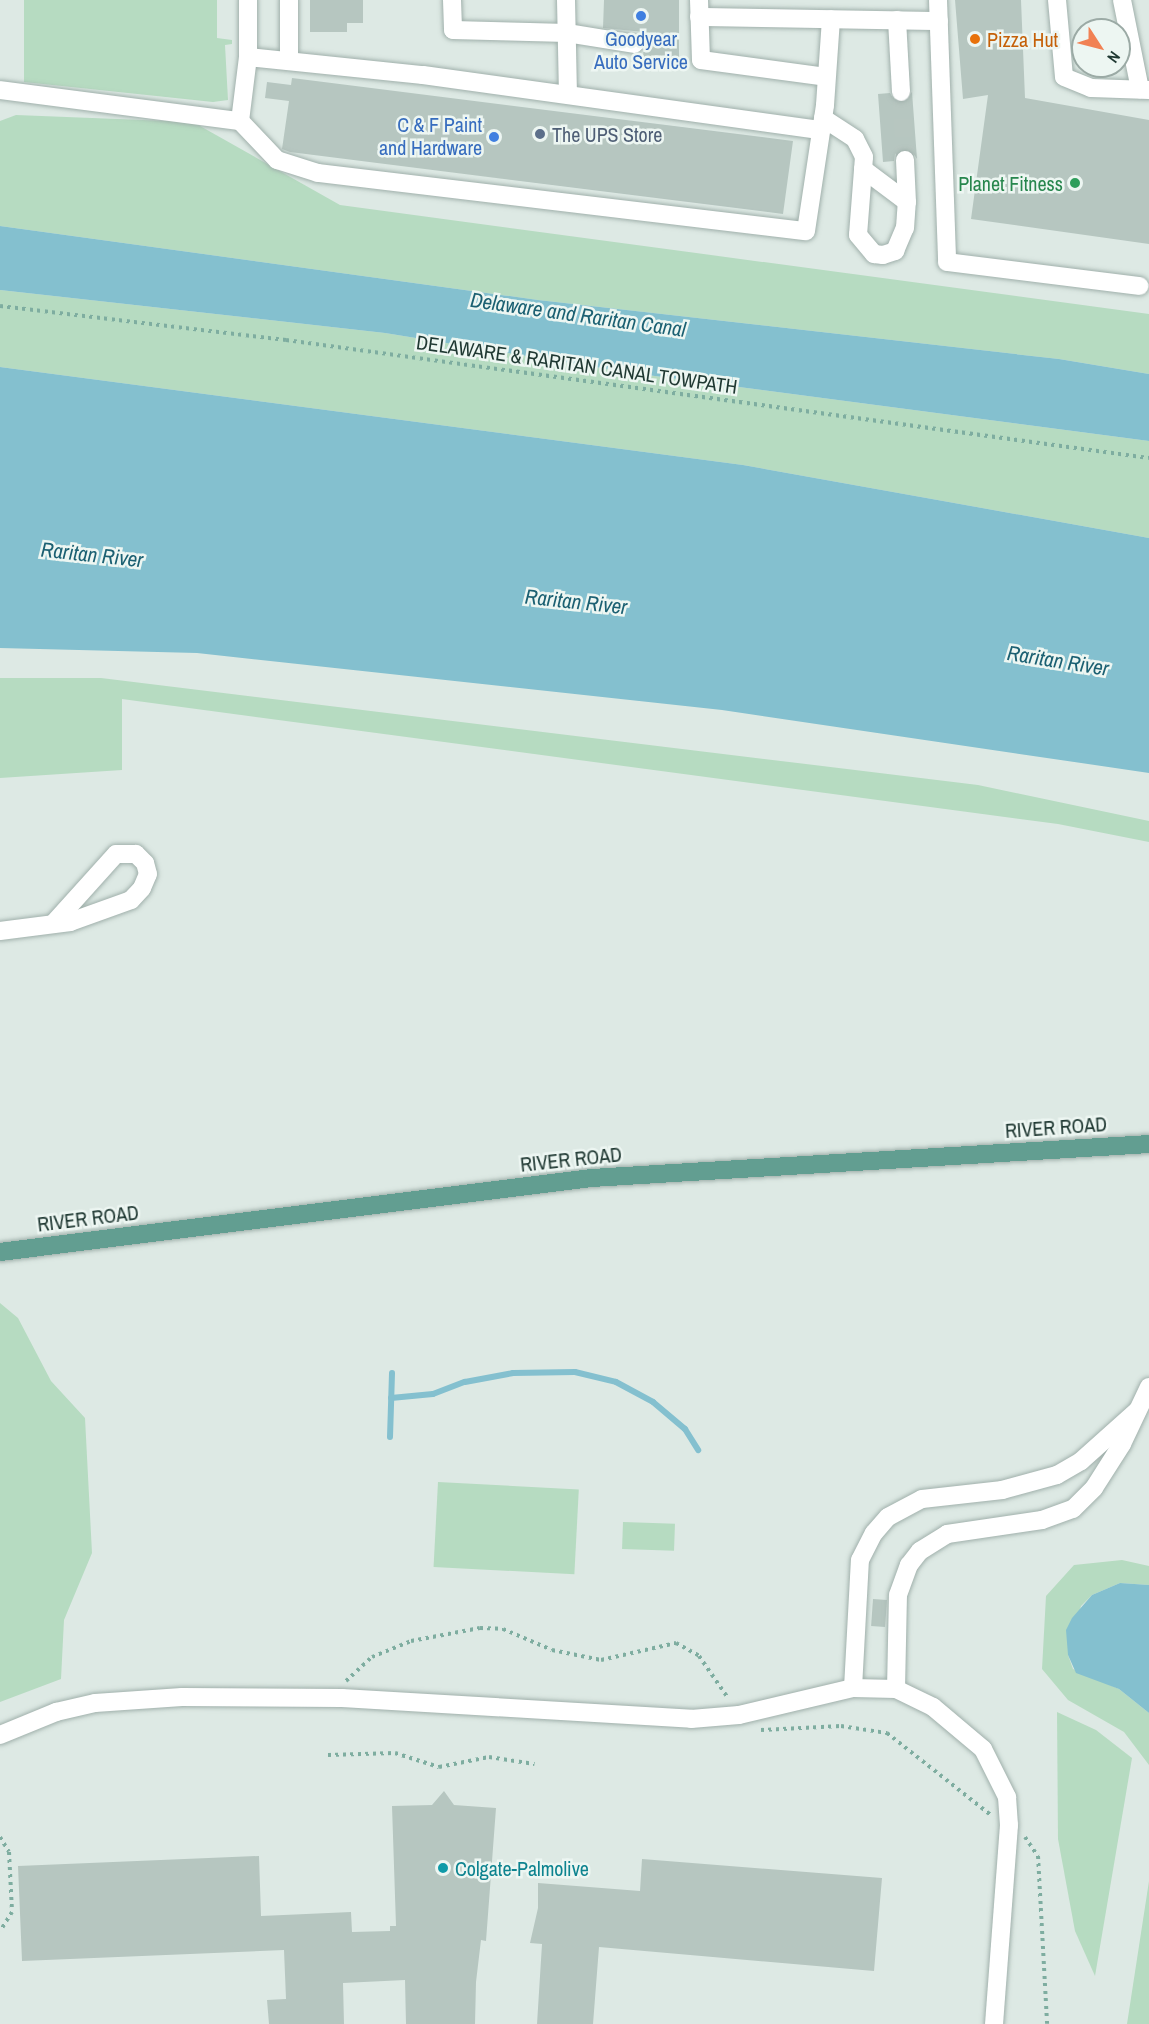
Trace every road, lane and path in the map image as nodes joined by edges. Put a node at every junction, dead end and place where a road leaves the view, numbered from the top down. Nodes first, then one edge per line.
1 (248, 0) edge
2 (289, 0) edge
3 (452, 0) edge
4 (566, 0) edge
5 (938, 0) edge
6 (1057, 0) edge
7 (1122, 0) edge
8 (699, 9) edge
9 (831, 19) junction
10 (897, 20) junction
11 (939, 21) junction
12 (567, 33) junction
13 (634, 44) dead end
14 (248, 57) junction
15 (289, 61) junction
16 (826, 78) junction
17 (0, 90) edge
18 (1144, 90) edge
19 (901, 92) tunnel mouth
20 (568, 94) junction
21 (240, 121) junction
22 (822, 124) junction
23 (905, 160) tunnel mouth
24 (863, 169) junction
25 (907, 202) junction
26 (1140, 286) dead end
27 (0, 306) edge
28 (1149, 458) edge
29 (53, 924) junction
30 (0, 931) edge
31 (1149, 1144) edge
32 (0, 1252) edge
33 (1149, 1388) edge
34 (1137, 1411) junction
35 (853, 1688) junction
36 (896, 1689) junction
37 (342, 1698) junction
38 (728, 1716) junction
39 (751, 1731) dead end
40 (0, 1735) edge
41 (328, 1755) dead end
42 (534, 1764) dead end
43 (1009, 1825) junction
44 (0, 1837) edge
45 (0, 1931) edge
46 (994, 2024) edge
47 (1047, 2024) edge

1 - 14 lane
2 - 15 lane
3 - 12 lane
4 - 12 lane
5 - 11 lane
6 - 18 lane
7 - 18 lane
8 - 9 lane
8 - 16 lane
9 - 10 lane
9 - 16 lane
10 - 11 lane
10 - 19 lane
11 - 26 lane
12 - 13 lane
12 - 20 lane
14 - 15 lane
14 - 21 lane
15 - 20 lane
16 - 22 lane
17 - 21 lane
20 - 22 lane
21 - 22 lane
22 - 24 lane
23 - 25 lane
24 - 25 lane
24 - 25 lane
27 - 28 path, DELAWARE & RARITAN CANAL TOWPATH
29 - 29 lane
29 - 30 lane
31 - 32 main road, RIVER ROAD
33 - 34 lane
34 - 35 lane
34 - 36 lane
35 - 36 lane
35 - 38 lane
36 - 43 lane
37 - 38 lane
37 - 38 path
37 - 40 lane
39 - 43 path
41 - 42 path
43 - 46 lane
43 - 47 path
44 - 45 path

